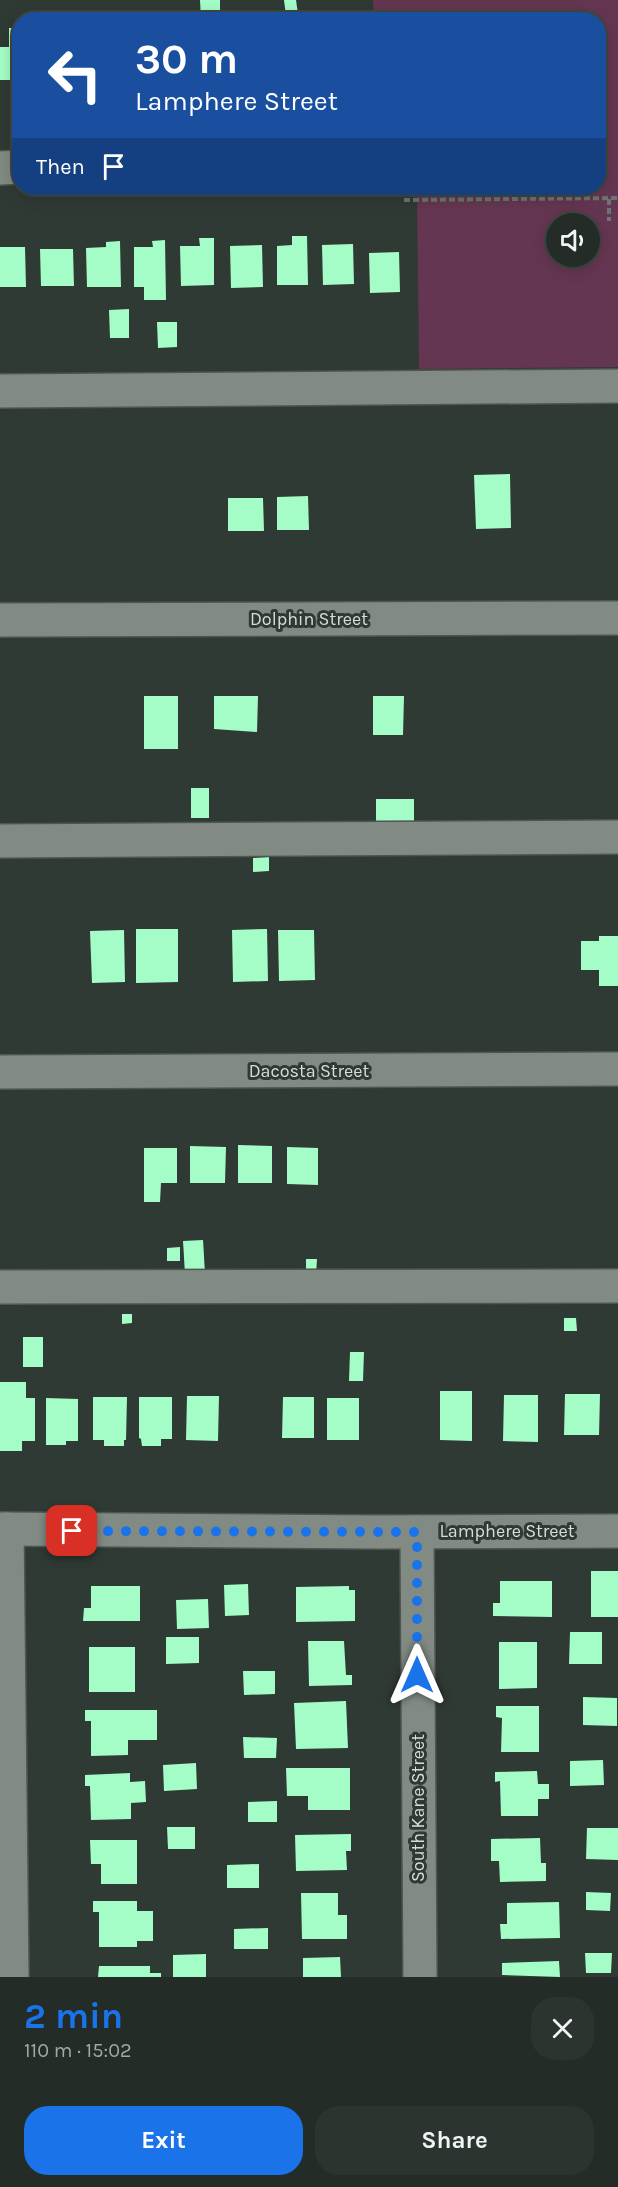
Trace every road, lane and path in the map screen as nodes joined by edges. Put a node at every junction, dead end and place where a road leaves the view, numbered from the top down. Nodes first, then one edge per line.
1 (618, 198) edge
2 (609, 199) junction
3 (404, 200) dead end
4 (609, 221) dead end
5 (618, 386) edge
6 (0, 392) edge
7 (618, 618) edge
8 (0, 620) edge
9 (618, 837) edge
10 (0, 842) edge
11 (618, 1069) edge
12 (0, 1072) edge
13 (618, 1286) edge
14 (0, 1287) edge
15 (4, 1529) edge
16 (618, 1531) edge
17 (417, 1532) junction
18 (12, 1977) edge
19 (420, 1977) edge

1 - 2 path
2 - 3 path
2 - 4 path
5 - 6 street
7 - 8 street, Dolphin Street
9 - 10 street
11 - 12 street, Dacosta Street
13 - 14 street
15 - 17 street, Lamphere Street
15 - 18 street
16 - 17 street, Lamphere Street
17 - 19 street, South Kane Street

